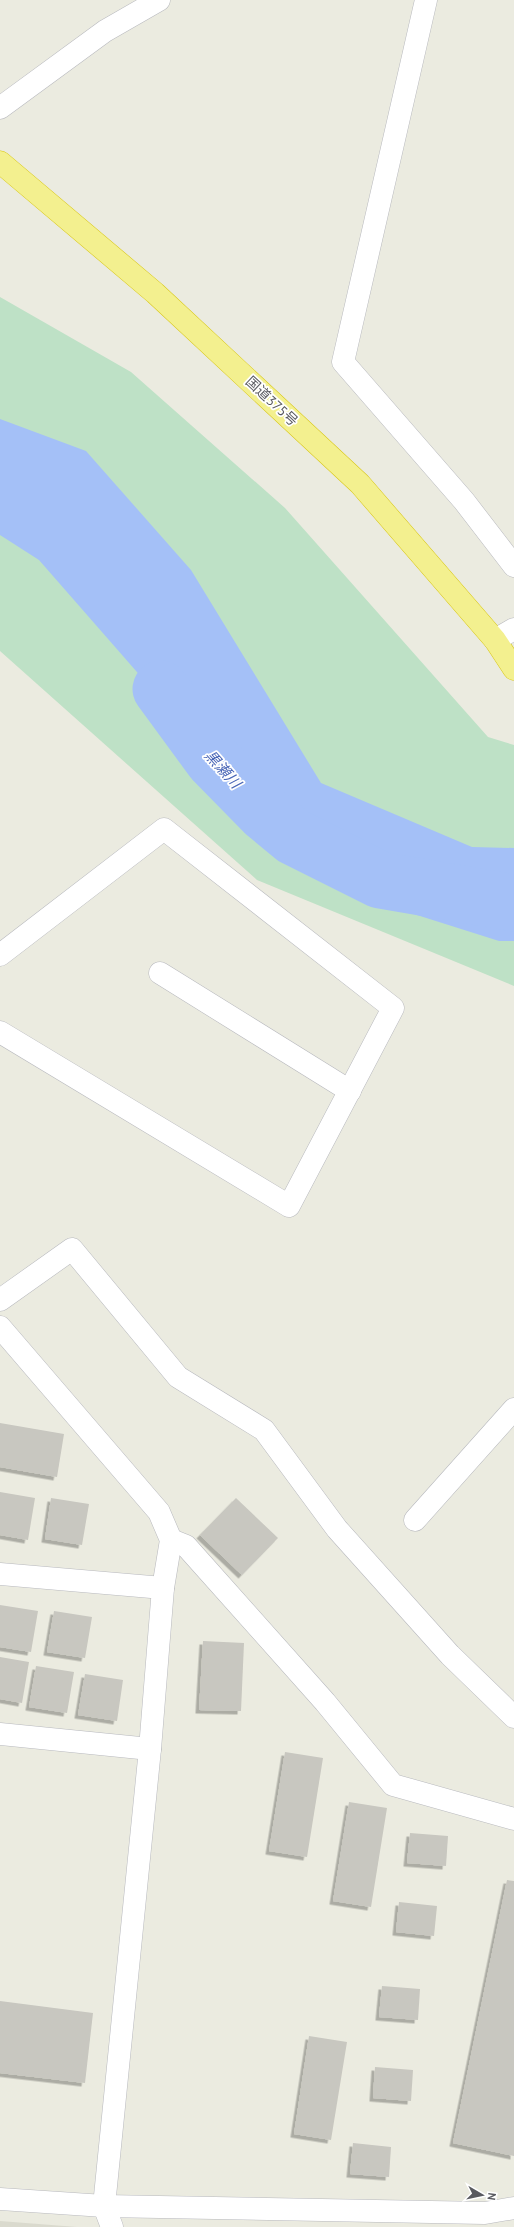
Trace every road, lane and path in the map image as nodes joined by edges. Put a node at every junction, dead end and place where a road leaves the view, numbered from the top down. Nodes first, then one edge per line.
1 (160, 0) edge
2 (426, 0) edge
3 (0, 108) edge
4 (0, 162) edge
5 (514, 566) edge
6 (514, 629) edge
7 (495, 640) junction
8 (514, 669) edge
9 (0, 955) edge
10 (160, 973) dead end
11 (0, 1032) edge
12 (350, 1091) junction
13 (0, 1300) edge
14 (0, 1327) edge
15 (514, 1409) edge
16 (415, 1520) dead end
17 (171, 1540) junction
18 (0, 1574) edge
19 (163, 1588) junction
20 (514, 1717) edge
21 (0, 1734) edge
22 (150, 1749) junction
23 (514, 1819) edge
24 (0, 2198) edge
25 (104, 2206) junction
26 (514, 2208) edge
27 (112, 2227) edge

1 - 3 street
2 - 5 street
4 - 7 highway, 国道375号
6 - 7 street
7 - 8 highway, 国道375号
9 - 12 street
10 - 12 street
11 - 12 street
13 - 20 street
14 - 17 street
15 - 16 street
17 - 19 street
17 - 23 street
18 - 19 street
19 - 22 street
21 - 22 street
22 - 25 street
24 - 25 street
25 - 26 street
25 - 27 street

